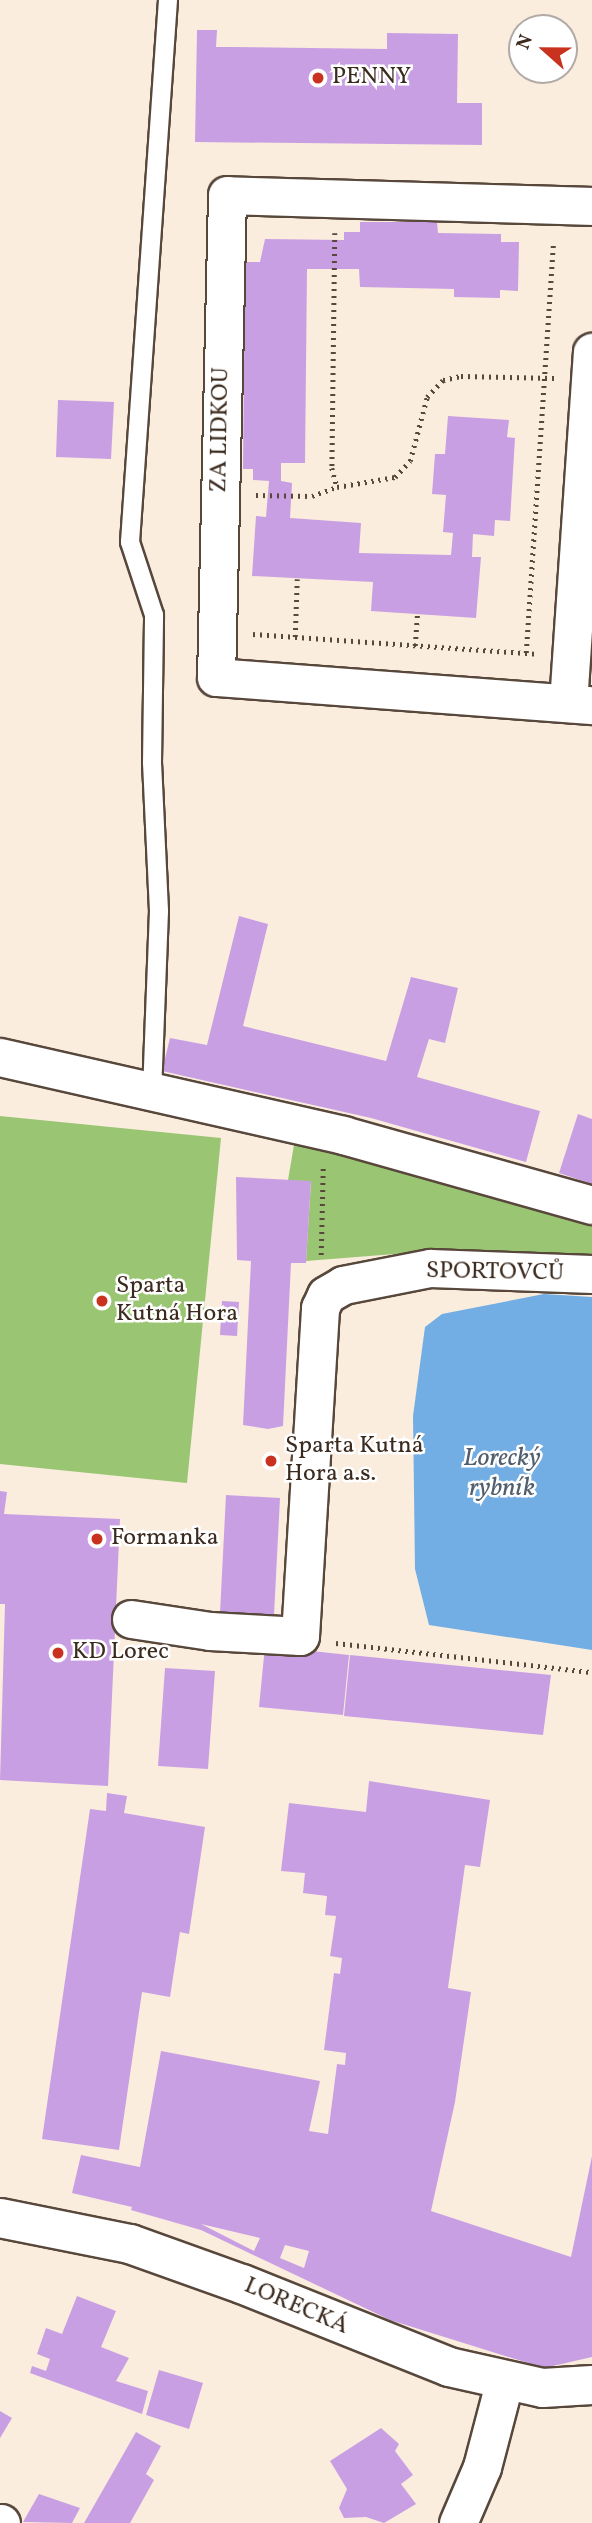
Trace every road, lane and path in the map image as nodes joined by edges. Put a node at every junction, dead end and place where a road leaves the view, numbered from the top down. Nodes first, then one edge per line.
1 (168, 0) edge
2 (555, 205) junction
3 (592, 206) edge
4 (335, 240) dead end
5 (591, 367) edge
6 (544, 378) junction
7 (337, 487) junction
8 (220, 494) junction
9 (297, 579) dead end
10 (417, 614) dead end
11 (217, 632) junction
12 (295, 637) junction
13 (415, 646) junction
14 (526, 653) junction
15 (572, 656) junction
16 (580, 704) edge
17 (0, 1057) edge
18 (152, 1093) junction
19 (302, 1126) junction
20 (592, 1205) edge
21 (592, 1275) edge
22 (320, 1308) junction
23 (131, 1619) dead end
24 (300, 1636) junction
25 (592, 1672) edge
26 (0, 2218) edge
27 (504, 2383) junction
28 (592, 2385) edge
29 (458, 2523) edge

1 - 18 lane
2 - 3 street, ZA LIDKOU
2 - 6 path
2 - 8 street, ZA LIDKOU
4 - 7 path
5 - 6 path
5 - 15 street, ZA LIDKOU
6 - 7 path
6 - 14 path
7 - 8 path
8 - 11 street, ZA LIDKOU
9 - 12 path
10 - 13 path
11 - 12 path
11 - 16 street, ZA LIDKOU
12 - 13 path
13 - 14 path
14 - 15 path
15 - 16 street, ZA LIDKOU
17 - 18 street
18 - 19 street
19 - 20 street
19 - 22 path
21 - 22 street, SPORTOVCŮ
22 - 24 street
23 - 24 street
24 - 25 path
26 - 27 street, LORECKÁ
27 - 28 street, LORECKÁ
27 - 29 street

